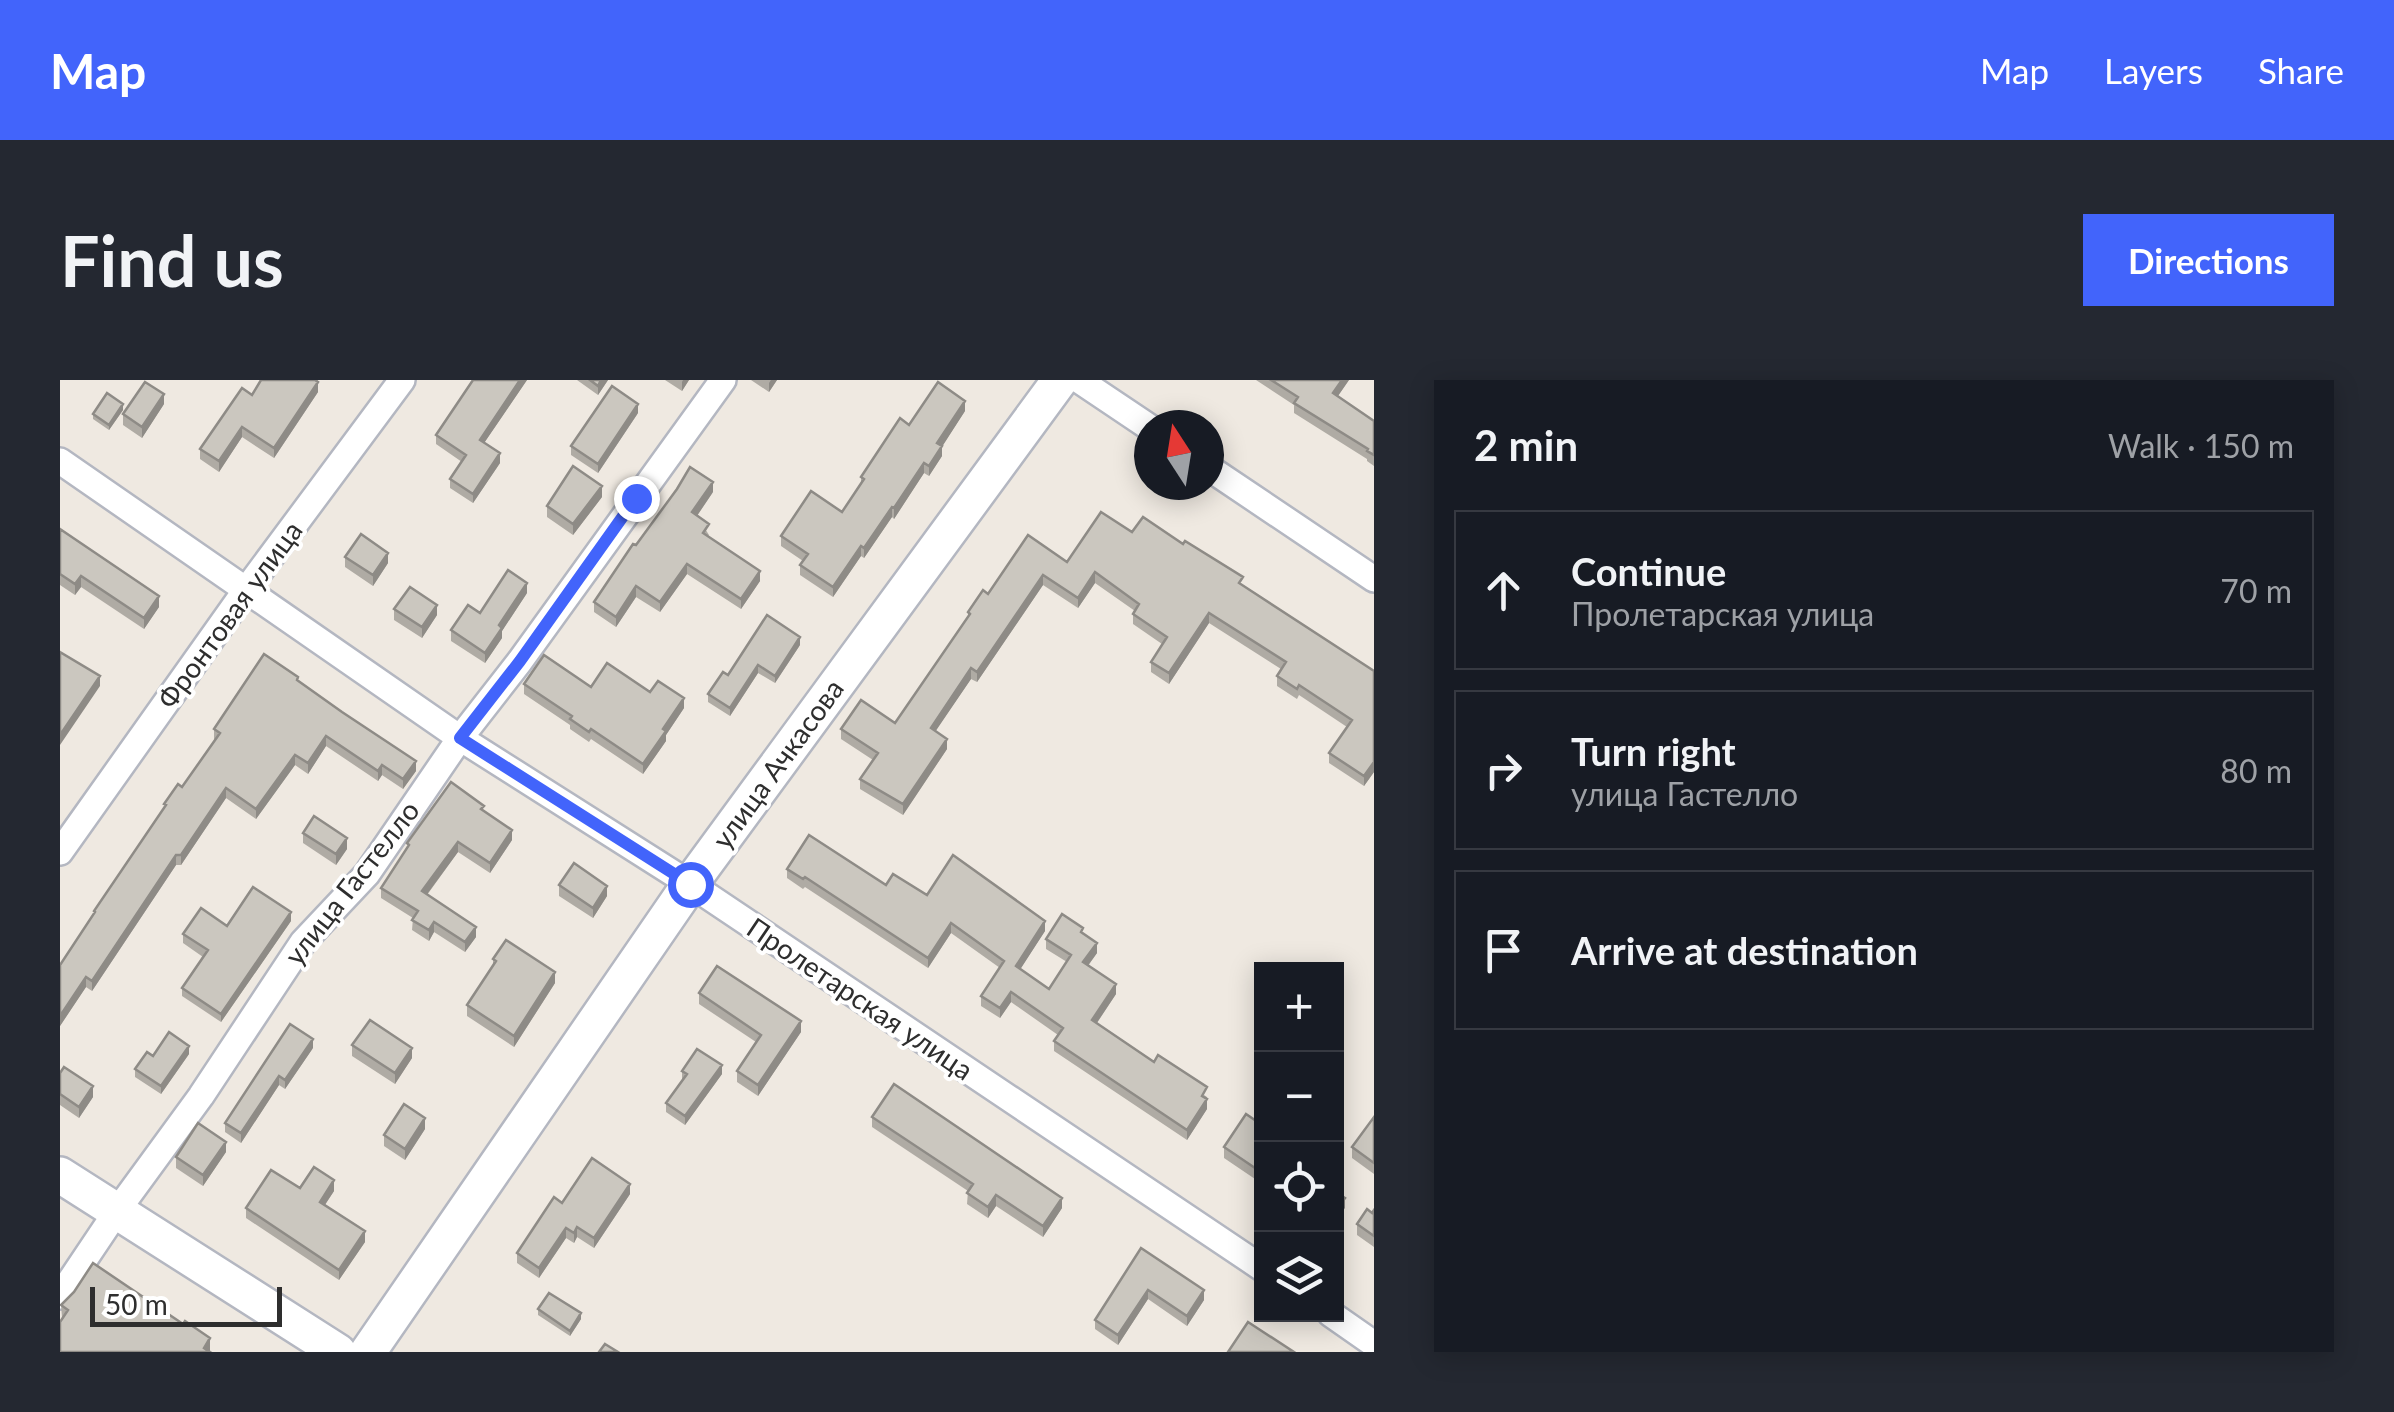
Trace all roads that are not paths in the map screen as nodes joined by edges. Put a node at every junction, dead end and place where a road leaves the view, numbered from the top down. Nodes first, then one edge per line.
1 (402, 380) edge
2 (723, 380) edge
3 (1060, 380) edge
4 (1079, 380) edge
5 (1134, 417) edge
6 (60, 461) edge
7 (1224, 478) edge
8 (1374, 579) edge
9 (246, 590) junction
10 (460, 738) junction
11 (60, 852) edge
12 (690, 884) junction
13 (60, 1175) edge
14 (117, 1212) junction
15 (1254, 1263) edge
16 (60, 1296) edge
17 (1342, 1322) edge
18 (1374, 1344) edge
19 (338, 1352) edge
20 (368, 1352) edge

1 - 9 street, Фронтовая улица
2 - 10 street, улица Гастелло
3 - 12 street, улица Ачкасова
4 - 5 street
6 - 9 street, Пролетарская улица
7 - 8 street
9 - 10 street, Пролетарская улица
9 - 11 street, Фронтовая улица
10 - 12 street, Пролетарская улица
10 - 14 street, улица Гастелло
12 - 15 street, Пролетарская улица
12 - 20 street, улица Ачкасова
13 - 14 street
14 - 16 street, улица Гастелло
14 - 19 street
17 - 18 street

